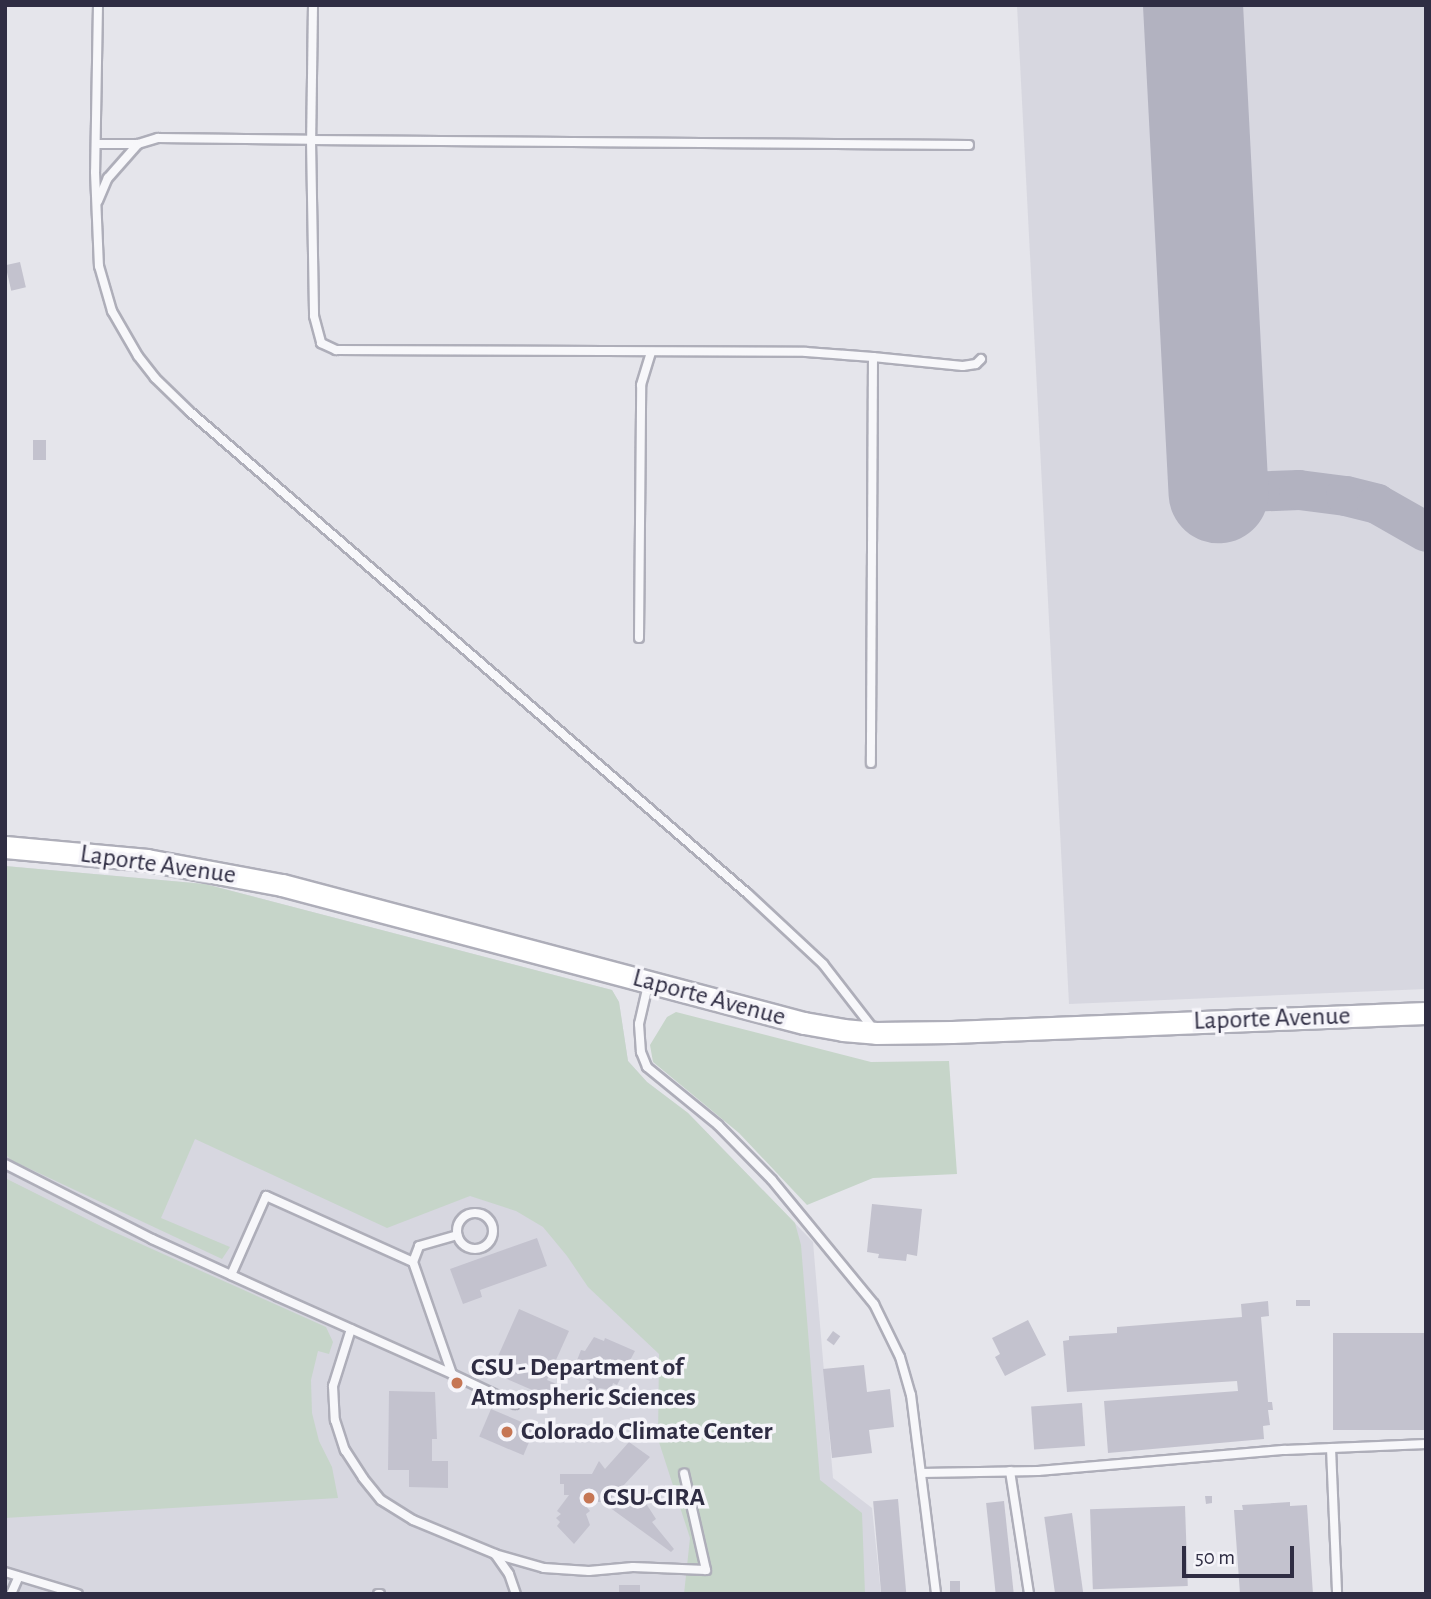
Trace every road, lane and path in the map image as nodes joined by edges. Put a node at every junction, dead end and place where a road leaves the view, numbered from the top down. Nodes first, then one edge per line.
1 (98, 5) edge
2 (313, 5) edge
3 (311, 141) junction
4 (96, 144) junction
5 (138, 144) junction
6 (969, 145) dead end
7 (95, 207) junction
8 (651, 353) junction
9 (873, 357) junction
10 (981, 359) dead end
11 (639, 638) dead end
12 (870, 763) dead end
13 (5, 847) edge
14 (649, 982) junction
15 (1426, 1013) edge
16 (876, 1033) junction
17 (5, 1164) edge
18 (457, 1235) junction
19 (413, 1262) junction
20 (231, 1275) junction
21 (351, 1329) junction
22 (452, 1374) junction
23 (515, 1404) dead end
24 (1426, 1444) edge
25 (1331, 1448) junction
26 (1010, 1471) junction
27 (684, 1473) dead end
28 (921, 1473) junction
29 (495, 1554) junction
30 (5, 1572) edge
31 (18, 1578) junction
32 (11, 1594) edge
33 (78, 1594) edge
34 (516, 1594) edge
35 (936, 1594) edge
36 (1029, 1594) edge
37 (1337, 1594) edge

1 - 4 lane
2 - 3 lane
3 - 5 lane
3 - 6 lane
3 - 8 lane
4 - 5 lane
4 - 7 lane
5 - 7 lane
7 - 16 lane
8 - 9 lane
8 - 11 lane
9 - 10 lane
9 - 12 lane
13 - 14 street, Laporte Avenue
14 - 16 street, Laporte Avenue
14 - 28 lane
15 - 16 street, Laporte Avenue
17 - 20 lane
18 - 18 lane
18 - 19 lane
19 - 20 lane
19 - 22 lane
20 - 21 lane
21 - 22 lane
21 - 29 lane
22 - 23 lane
24 - 25 lane
25 - 26 lane
25 - 37 lane
26 - 28 lane
26 - 36 lane
27 - 29 lane
28 - 35 lane
29 - 34 lane
30 - 31 lane
31 - 32 lane
31 - 33 lane

